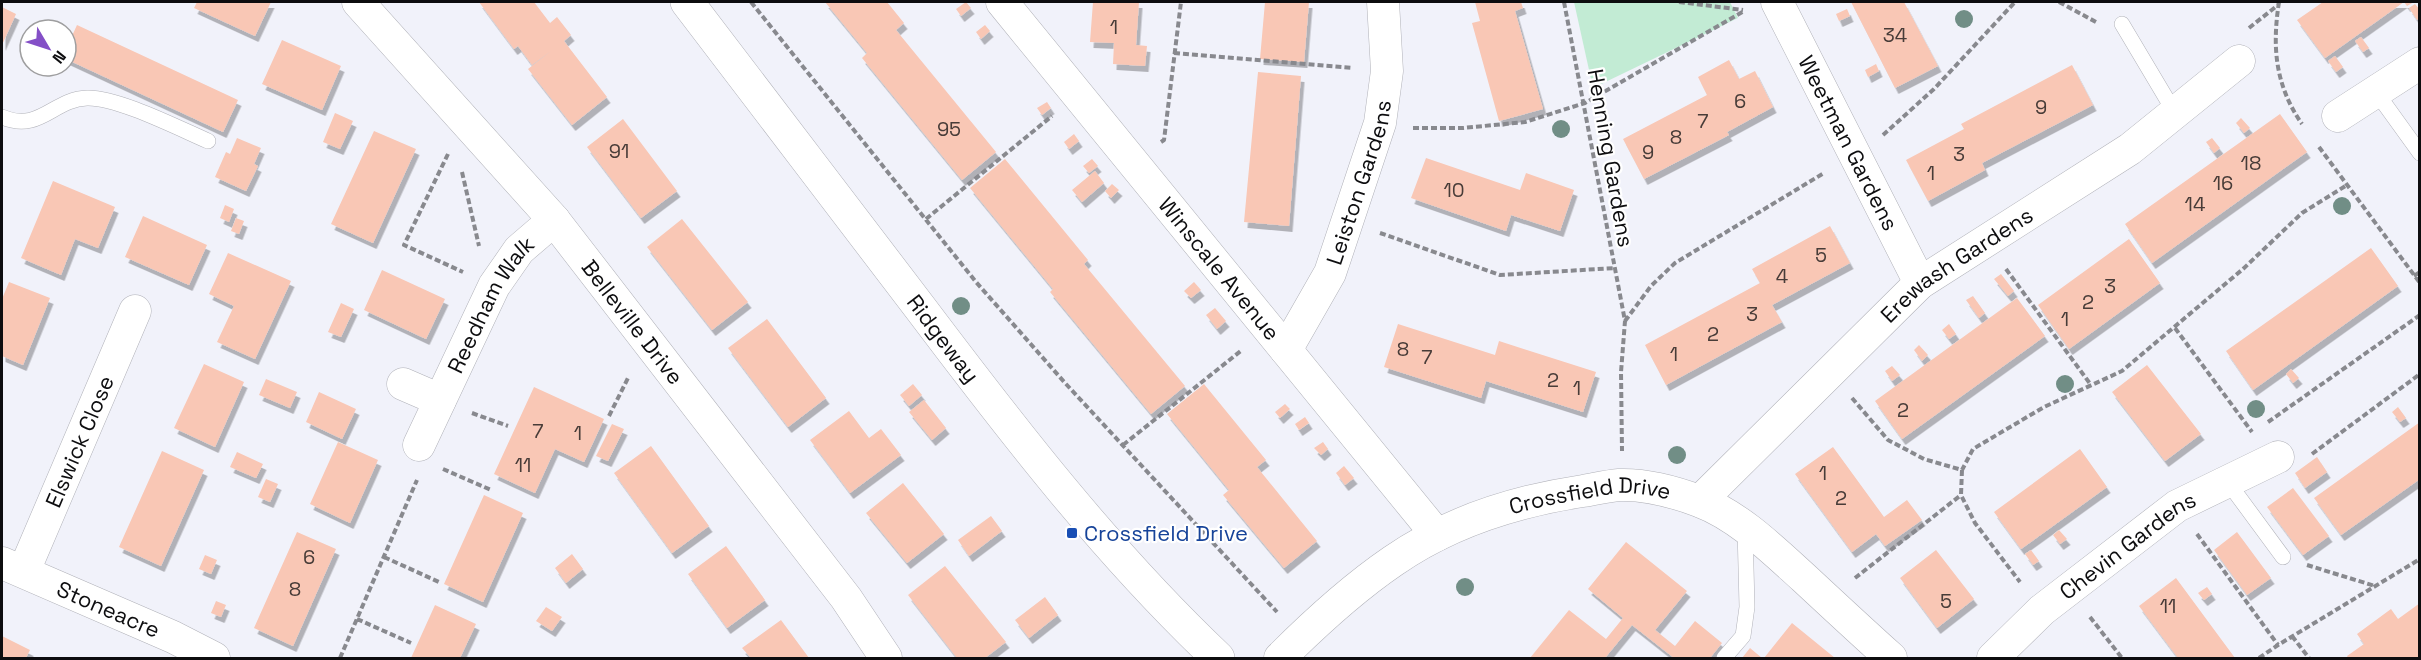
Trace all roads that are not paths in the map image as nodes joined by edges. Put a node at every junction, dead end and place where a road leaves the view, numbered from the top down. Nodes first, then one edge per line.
1 (358, 2) edge
2 (687, 2) edge
3 (1002, 2) edge
4 (1383, 2) edge
5 (1778, 2) edge
6 (2122, 24) dead end
7 (2239, 61) dead end
8 (2420, 63) edge
9 (2376, 92) junction
10 (2175, 113) junction
11 (2338, 116) dead end
12 (2, 117) edge
13 (208, 141) dead end
14 (2420, 153) edge
15 (554, 220) junction
16 (1920, 283) junction
17 (135, 311) dead end
18 (1277, 339) junction
19 (403, 384) dead end
20 (440, 400) junction
21 (422, 453) road end
22 (2278, 457) road end
23 (2228, 482) junction
24 (1700, 501) junction
25 (1745, 528) junction
26 (1437, 535) junction
27 (2283, 557) road end
28 (13, 567) edge
29 (1290, 648) edge
30 (214, 658) edge
31 (886, 658) edge
32 (1218, 658) edge
33 (1724, 658) edge
34 (1891, 658) edge
35 (1993, 658) edge

1 - 15 street, Belleville Drive
2 - 32 street, Ridgeway
3 - 18 street, Winscale Avenue
4 - 18 street, Leiston Gardens
5 - 16 street, Weetman Gardens
6 - 10 lane
7 - 10 street, Erewash Gardens
8 - 9 street
9 - 11 street
9 - 14 lane
10 - 16 street, Erewash Gardens
12 - 13 lane
15 - 20 street, Reedham Walk
15 - 31 street, Belleville Drive
16 - 24 street, Erewash Gardens
17 - 28 street, Elswick Close
18 - 26 street, Winscale Avenue
19 - 20 street, Reedham Walk
20 - 21 street, Reedham Walk
22 - 23 street, Chevin Gardens
23 - 27 lane
23 - 35 street, Chevin Gardens
24 - 25 street, Crossfield Drive
24 - 26 street, Crossfield Drive
25 - 33 lane
25 - 34 street, Crossfield Drive
26 - 29 street, Crossfield Drive
28 - 30 street, Stoneacre

